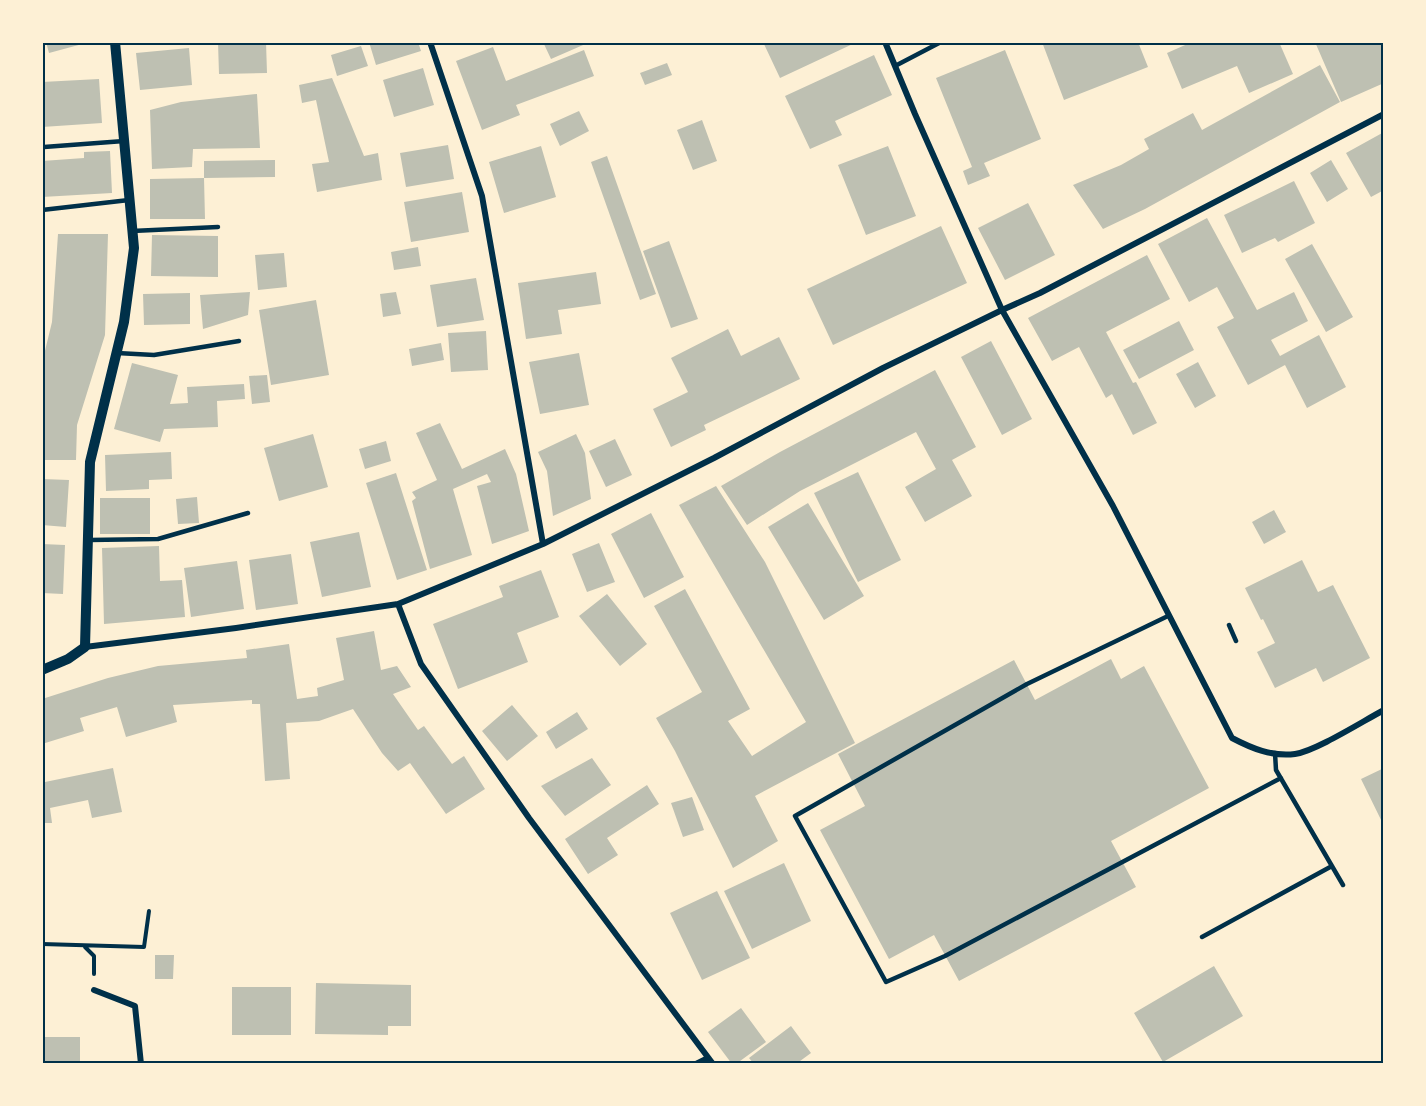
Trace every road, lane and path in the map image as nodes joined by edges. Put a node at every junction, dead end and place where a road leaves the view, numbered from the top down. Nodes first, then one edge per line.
1 (115, 42) edge
2 (430, 42) edge
3 (885, 42) edge
4 (941, 42) edge
5 (895, 66) junction
6 (1384, 114) edge
7 (124, 141) junction
8 (44, 147) dead end
9 (129, 200) junction
10 (42, 210) edge
11 (218, 227) dead end
12 (132, 231) junction
13 (1002, 309) junction
14 (238, 341) dead end
15 (117, 353) junction
16 (248, 513) dead end
17 (86, 540) junction
18 (543, 544) junction
19 (398, 604) junction
20 (1168, 616) junction
21 (1228, 625) dead end
22 (1236, 641) dead end
23 (85, 647) junction
24 (42, 670) edge
25 (1384, 710) edge
26 (1275, 753) junction
27 (1281, 778) junction
28 (1332, 866) junction
29 (1343, 885) dead end
30 (149, 911) dead end
31 (1202, 937) dead end
32 (42, 944) edge
33 (84, 946) junction
34 (94, 990) joint
35 (708, 1058) junction
36 (141, 1064) edge
37 (696, 1064) edge
38 (713, 1064) edge

1 - 7 street
2 - 18 street
3 - 5 street
4 - 5 lane
5 - 13 street
6 - 13 street
7 - 8 lane
7 - 9 street
9 - 10 lane
9 - 12 street
11 - 12 lane
12 - 15 street
13 - 18 street
13 - 20 street
14 - 15 lane
15 - 17 street
16 - 17 lane
17 - 23 street
18 - 19 street
19 - 23 street
19 - 35 street
20 - 26 street
20 - 27 lane
21 - 22 lane
23 - 24 street
25 - 26 street
26 - 27 lane
27 - 28 lane
28 - 29 lane
28 - 31 lane
30 - 33 path
32 - 33 path
33 - 34 path
34 - 36 street
35 - 37 street
35 - 38 street

